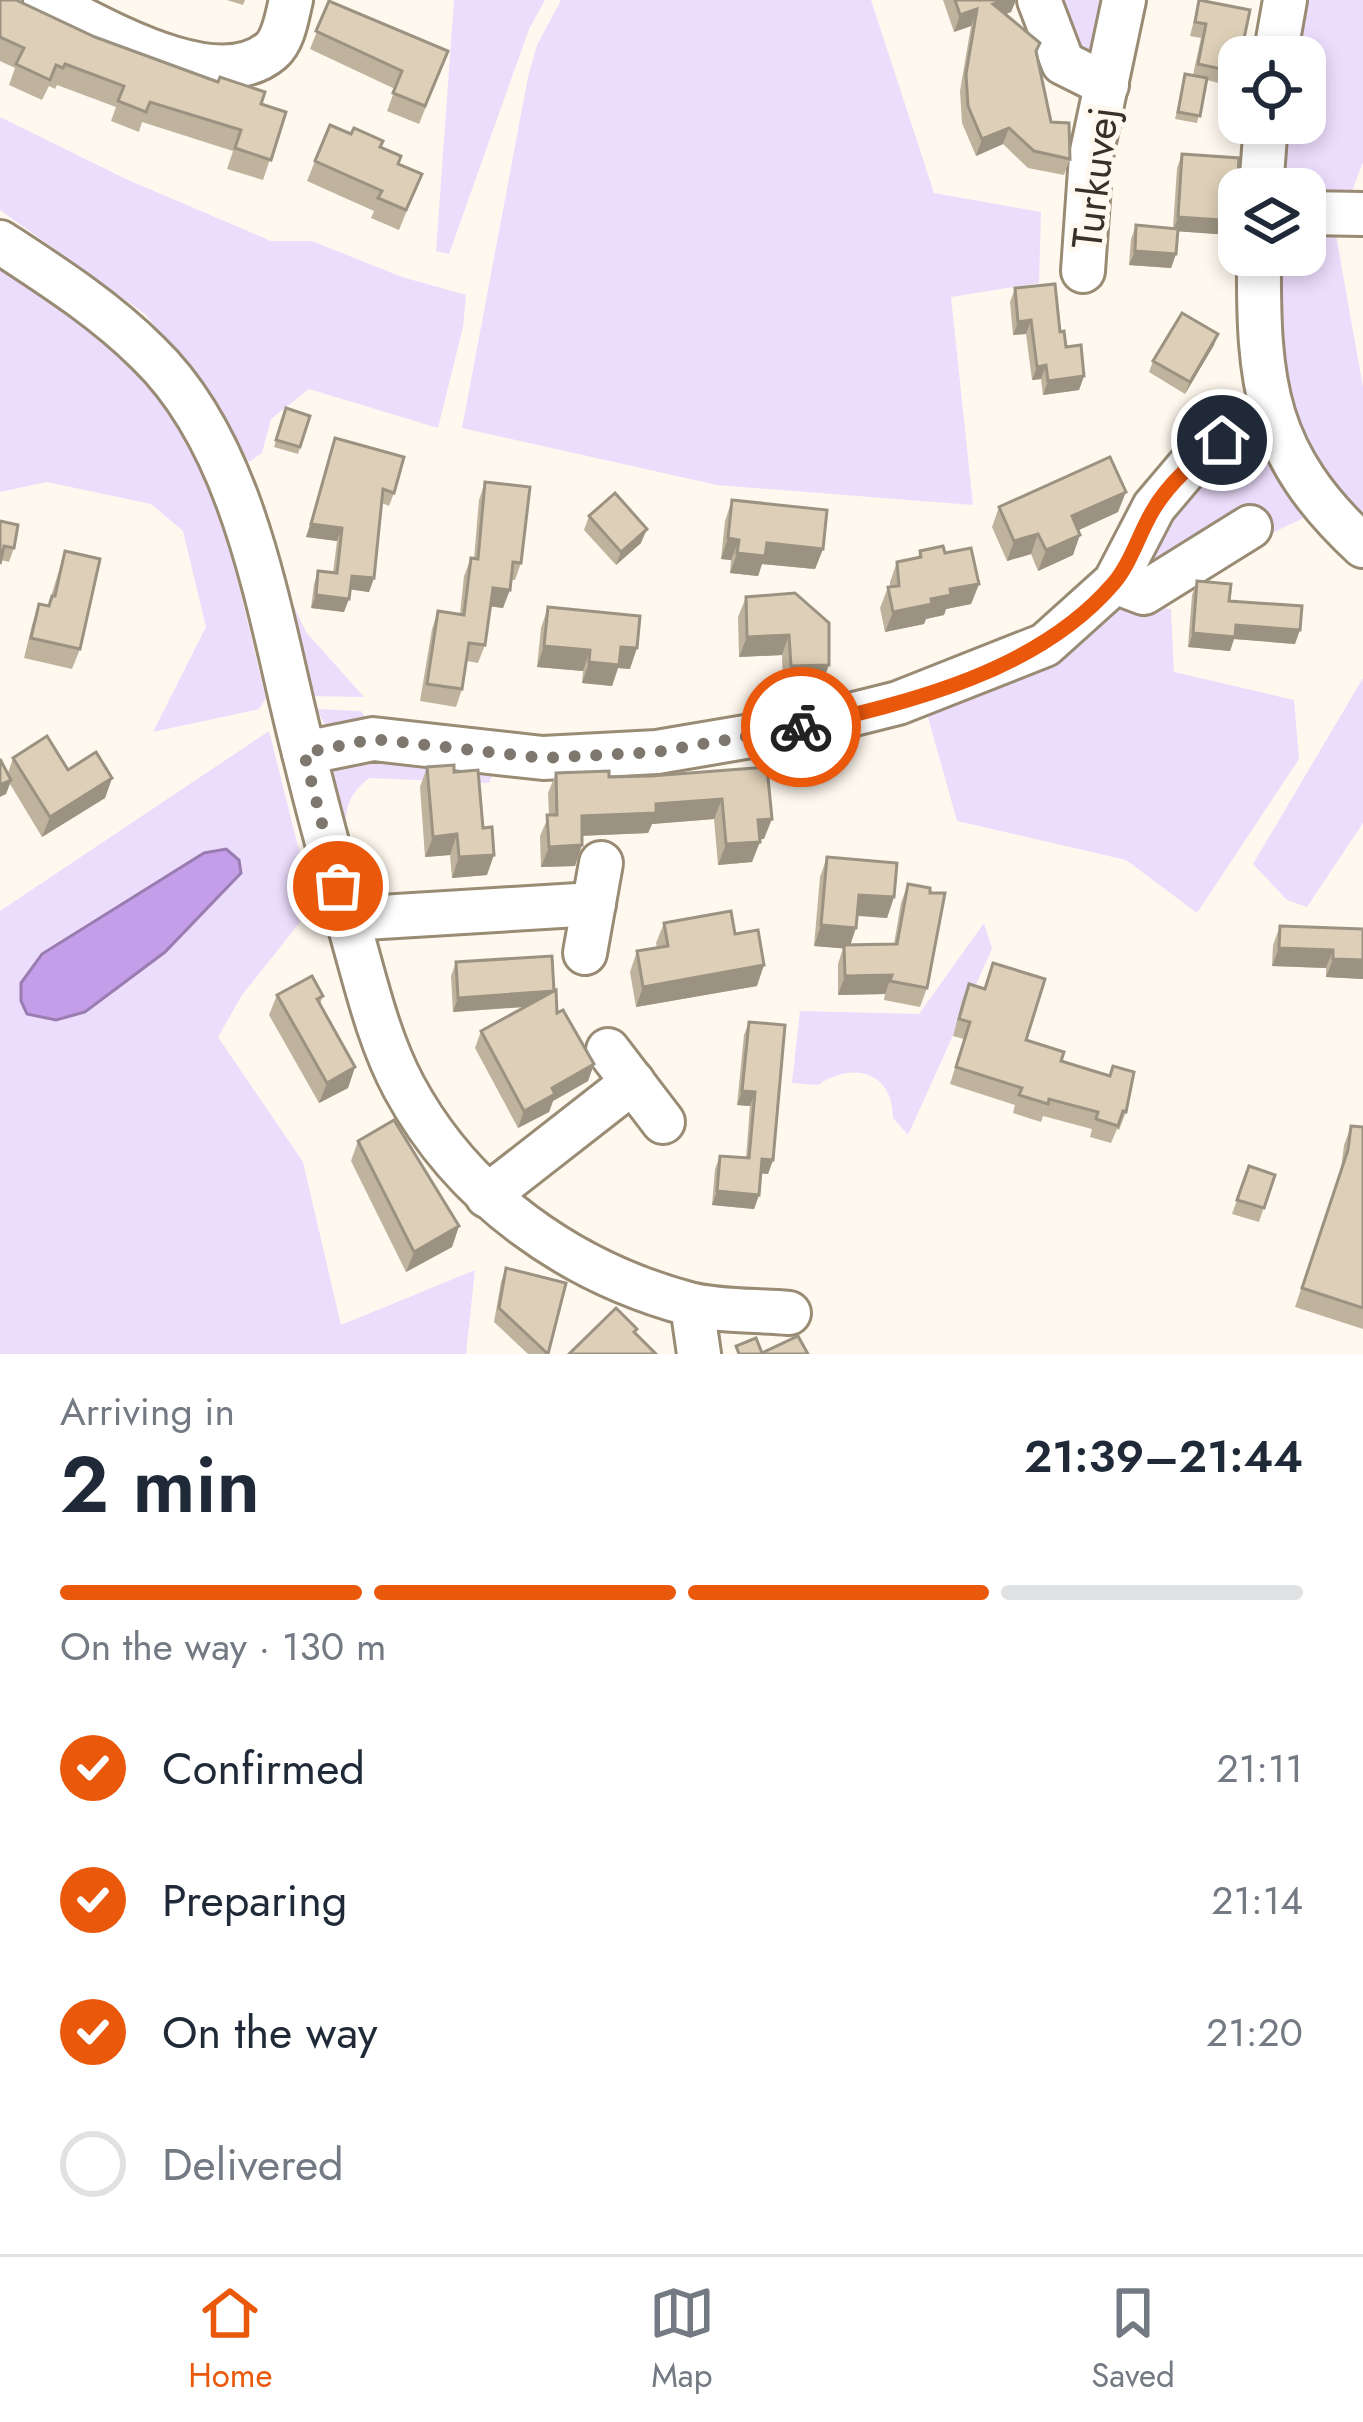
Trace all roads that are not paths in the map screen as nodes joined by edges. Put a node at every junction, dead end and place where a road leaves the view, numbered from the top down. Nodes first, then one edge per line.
1 (45, 0) edge
2 (290, 0) edge
3 (1039, 0) edge
4 (1124, 0) edge
5 (1285, 0) edge
6 (1279, 36) edge
7 (1107, 85) junction
8 (1326, 213) edge
9 (1363, 214) edge
10 (0, 242) edge
11 (1084, 271) dead end
12 (1259, 276) edge
13 (1272, 420) junction
14 (1250, 527) dead end
15 (1363, 547) edge
16 (1115, 582) junction
17 (304, 753) junction
18 (348, 920) junction
19 (585, 953) dead end
20 (663, 1122) dead end
21 (487, 1196) junction
22 (692, 1305) junction
23 (789, 1313) dead end
24 (699, 1354) edge

1 - 2 street
3 - 7 street, Turkuvej
4 - 7 street, Turkuvej
5 - 6 street
7 - 11 street, Turkuvej
8 - 9 street
10 - 17 street
12 - 13 street
13 - 15 street
13 - 16 street
14 - 16 street
16 - 17 street
17 - 18 street
18 - 19 street
18 - 21 street
20 - 21 street
21 - 22 street
22 - 23 street
22 - 24 street

